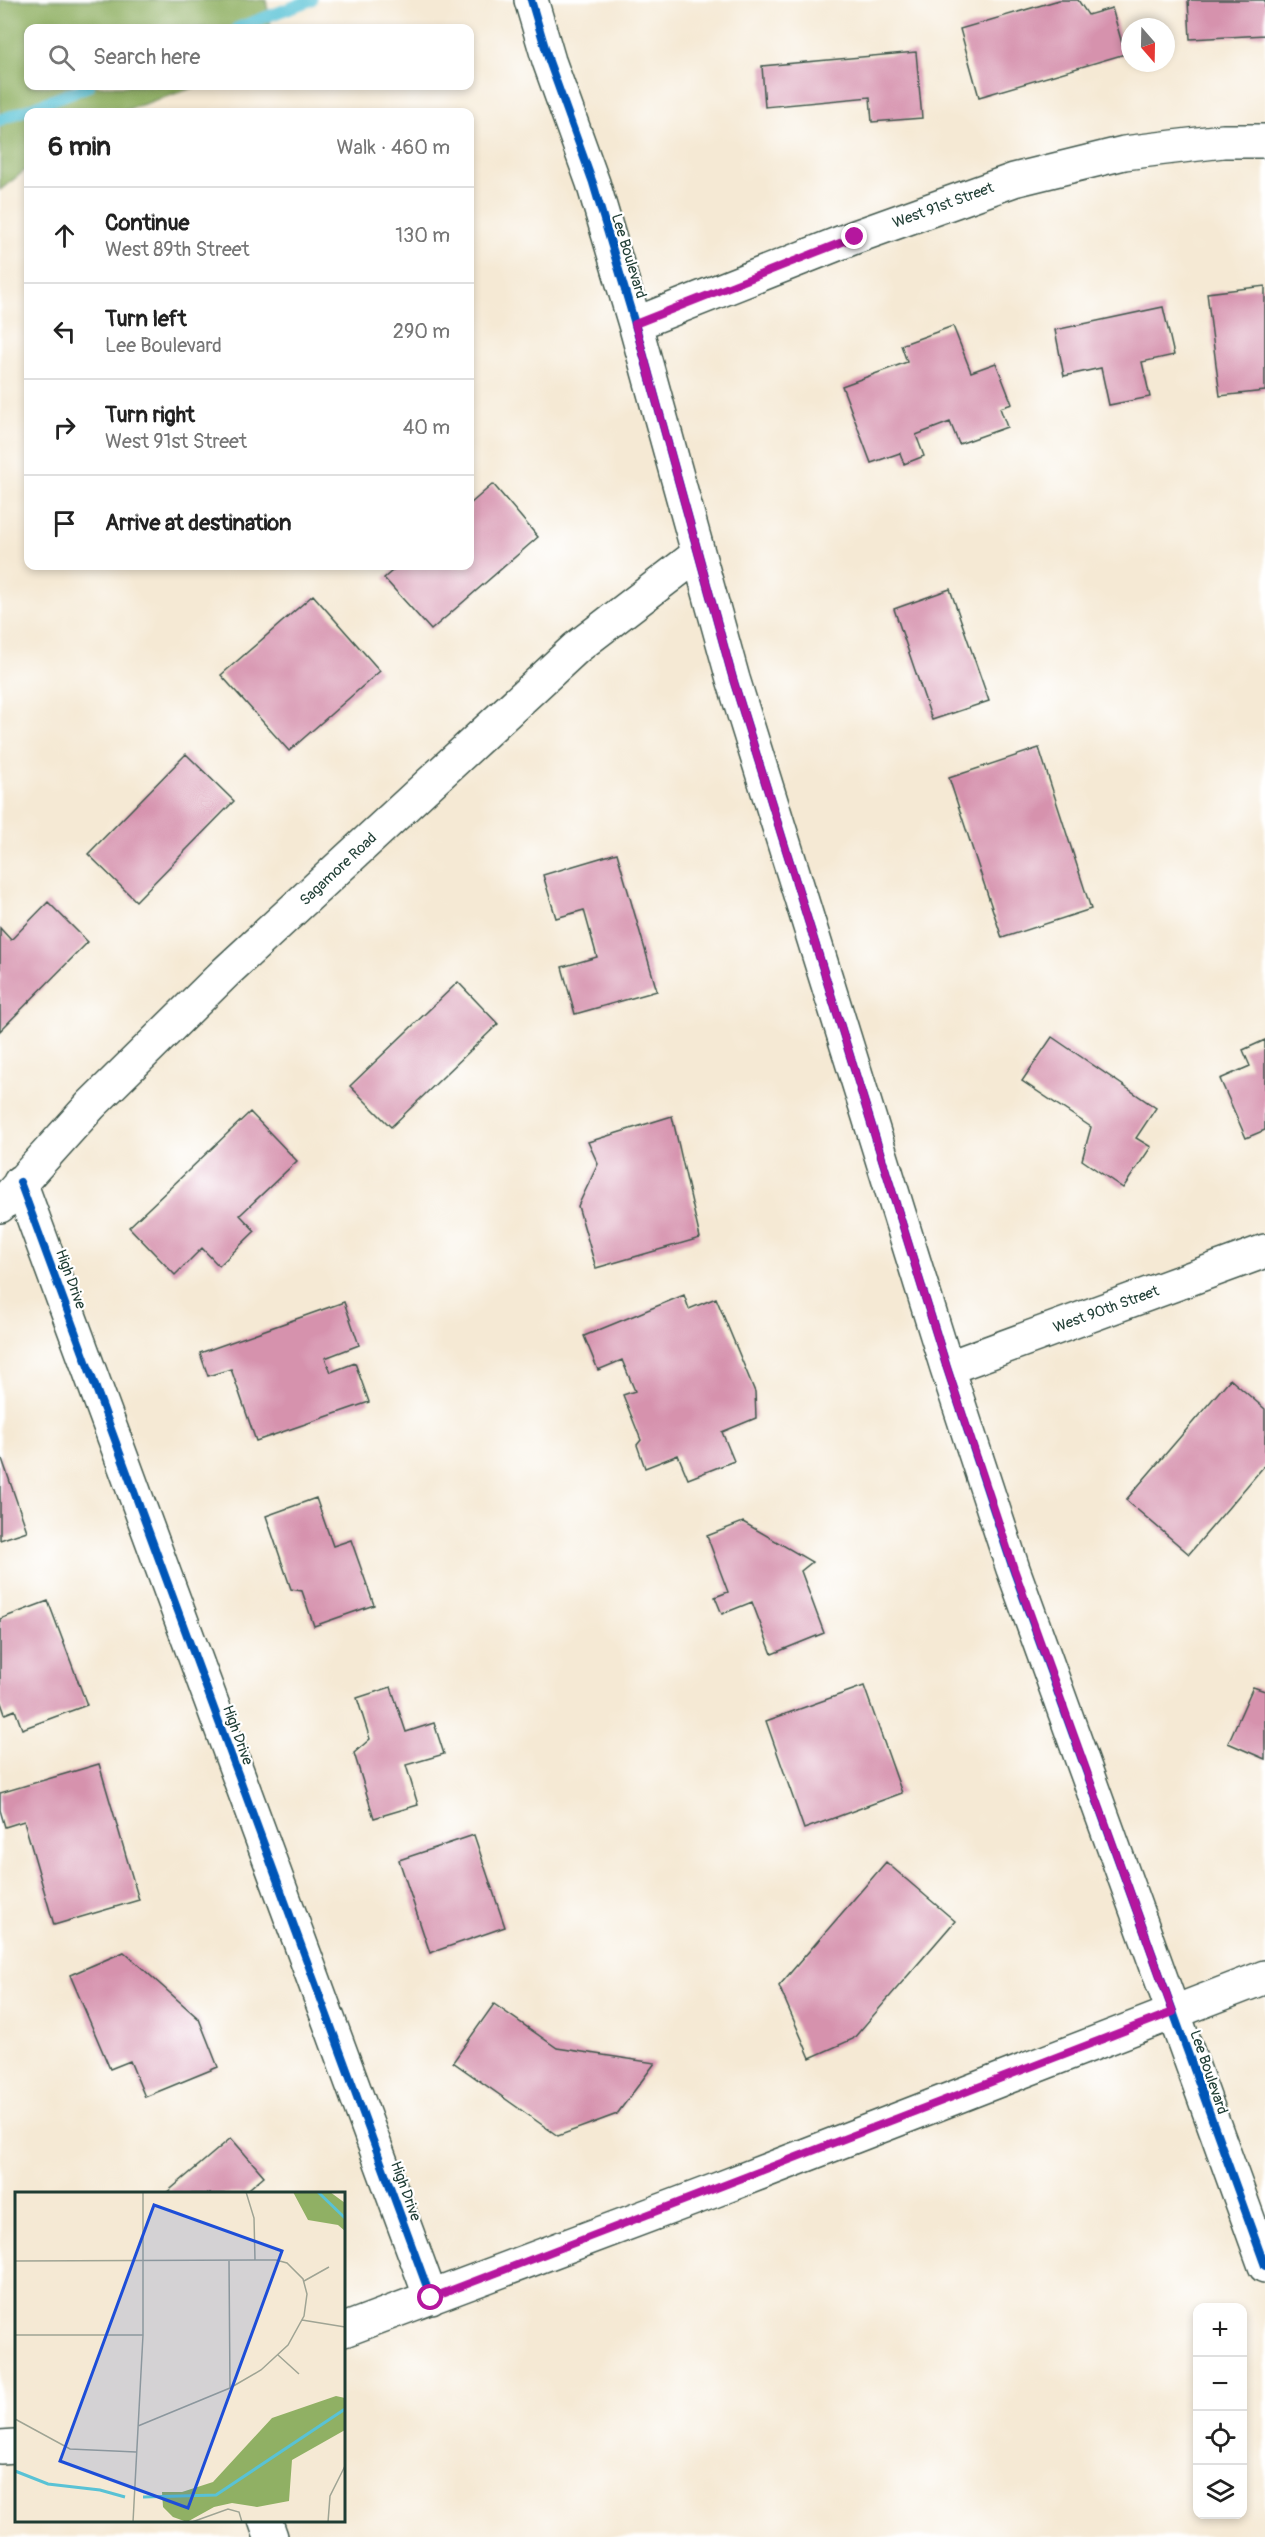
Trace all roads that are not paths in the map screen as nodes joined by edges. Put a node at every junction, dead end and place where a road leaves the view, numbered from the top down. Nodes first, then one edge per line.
1 (531, 0) edge
2 (1265, 141) edge
3 (635, 324) junction
4 (697, 555) junction
5 (10, 1194) edge
6 (1265, 1251) edge
7 (947, 1368) junction
8 (1265, 1977) edge
9 (1173, 2012) junction
10 (1265, 2266) edge
11 (431, 2298) junction
12 (345, 2330) edge
13 (15, 2446) edge
14 (0, 2447) edge
15 (266, 2522) edge
16 (271, 2537) edge

1 - 3 street, Lee Boulevard
2 - 3 street, West 91st Street
3 - 4 street, Lee Boulevard
4 - 5 street, Sagamore Road
4 - 7 street, Lee Boulevard
5 - 11 street, High Drive
6 - 7 street, West 90th Street
7 - 9 street, Lee Boulevard
8 - 9 street
9 - 10 street, Lee Boulevard
9 - 11 street
11 - 12 street
13 - 14 street
15 - 16 street

